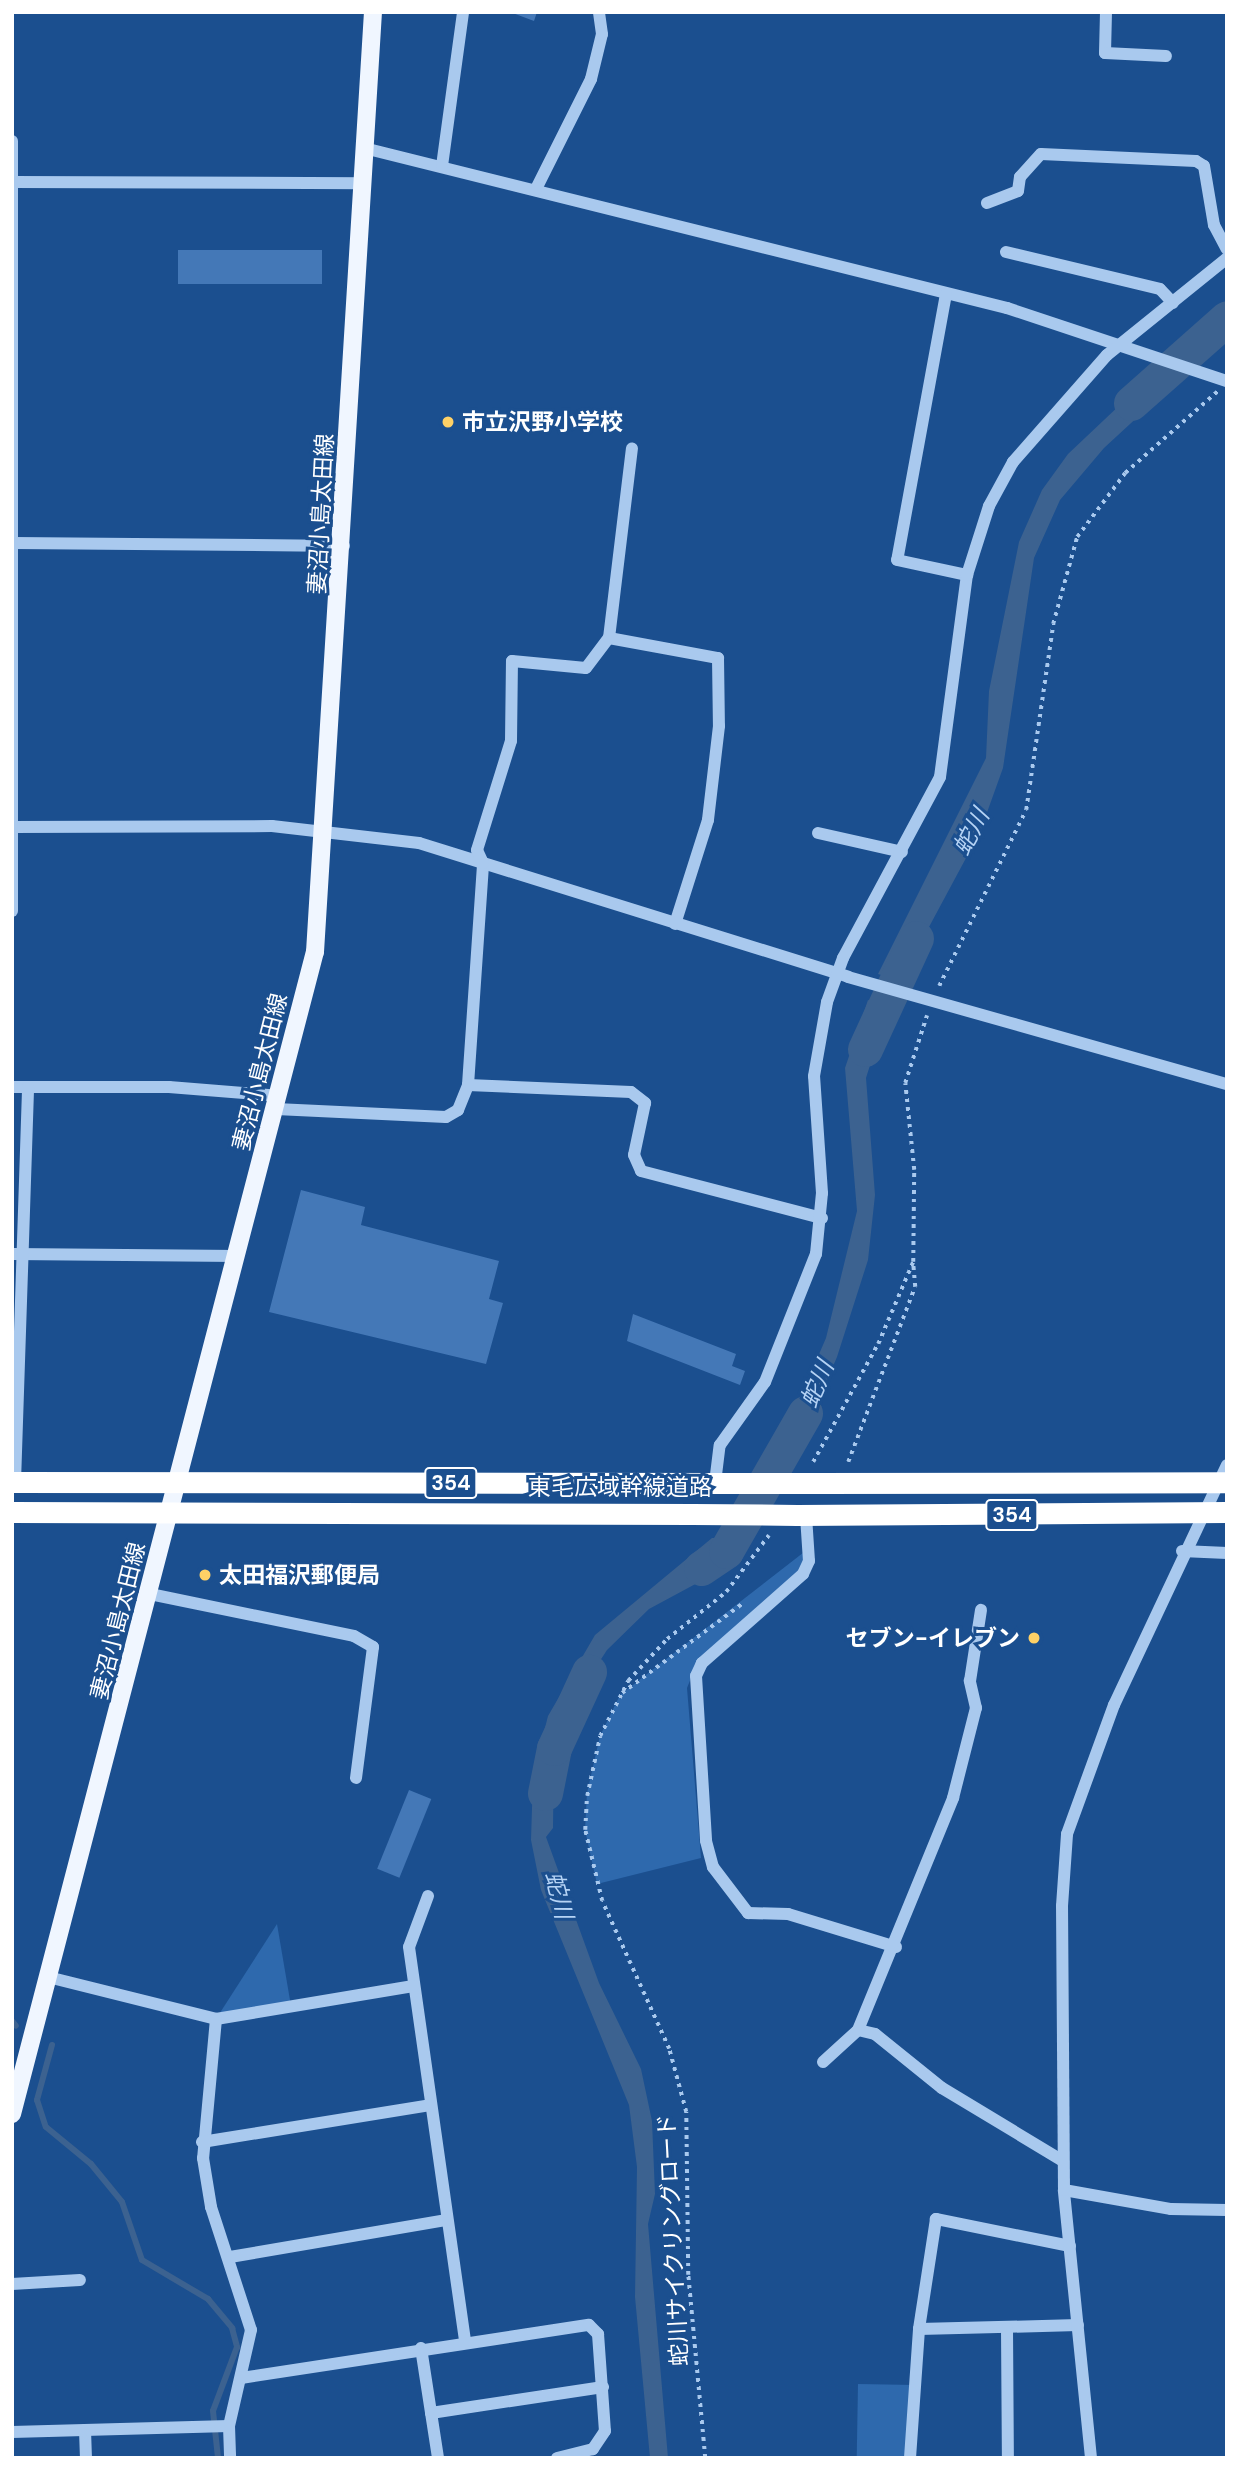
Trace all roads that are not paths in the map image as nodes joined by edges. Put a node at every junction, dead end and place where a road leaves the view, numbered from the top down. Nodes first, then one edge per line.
1 (373, 12) edge
2 (463, 12) edge
3 (598, 12) edge
4 (1106, 12) edge
5 (1166, 56) dead end
6 (12, 141) edge
7 (364, 148) junction
8 (442, 166) junction
9 (13, 182) edge
10 (363, 183) junction
11 (536, 189) junction
12 (987, 204) dead end
13 (1227, 249) edge
14 (1006, 252) dead end
15 (1227, 258) edge
16 (946, 294) junction
17 (1173, 303) junction
18 (1120, 342) junction
19 (1224, 383) edge
20 (632, 448) dead end
21 (13, 543) edge
22 (344, 545) junction
23 (967, 575) junction
24 (609, 638) junction
25 (13, 827) edge
26 (325, 829) junction
27 (818, 833) dead end
28 (902, 852) junction
29 (483, 863) junction
30 (12, 911) edge
31 (675, 924) junction
32 (842, 975) junction
33 (1227, 1084) edge
34 (468, 1085) junction
35 (12, 1087) edge
36 (28, 1087) junction
37 (278, 1103) junction
38 (822, 1217) junction
39 (18, 1254) edge
40 (238, 1256) junction
41 (1224, 1477) edge
42 (14, 1482) edge
43 (179, 1482) junction
44 (719, 1483) junction
45 (12, 1512) edge
46 (170, 1512) junction
47 (1201, 1512) junction
48 (1227, 1513) edge
49 (801, 1515) junction
50 (1182, 1551) junction
51 (1227, 1553) edge
52 (150, 1594) junction
53 (981, 1610) dead end
54 (356, 1778) dead end
55 (428, 1896) dead end
56 (896, 1947) junction
57 (52, 1978) junction
58 (413, 1986) junction
59 (216, 2018) junction
60 (858, 2030) junction
61 (823, 2062) dead end
62 (430, 2105) junction
63 (12, 2114) edge
64 (202, 2143) junction
65 (1063, 2161) junction
66 (1064, 2190) junction
67 (1227, 2210) edge
68 (447, 2220) junction
69 (1070, 2246) junction
70 (230, 2257) junction
71 (80, 2280) dead end
72 (12, 2284) edge
73 (1077, 2325) junction
74 (919, 2329) junction
75 (1007, 2329) junction
76 (465, 2341) junction
77 (421, 2348) junction
78 (241, 2378) junction
79 (603, 2387) junction
80 (431, 2413) junction
81 (229, 2426) junction
82 (85, 2430) junction
83 (12, 2432) edge
84 (86, 2458) edge
85 (230, 2458) edge
86 (439, 2458) edge
87 (557, 2458) edge
88 (910, 2458) edge
89 (1008, 2458) edge
90 (1091, 2458) edge

1 - 7 main road, 妻沼小島太田線
2 - 8 street
3 - 11 street
4 - 5 street
6 - 9 street
7 - 8 street
7 - 10 main road, 妻沼小島太田線
8 - 11 street
9 - 10 street
9 - 21 street
10 - 22 main road, 妻沼小島太田線
11 - 16 street
12 - 13 street
14 - 17 street
15 - 17 street
16 - 18 street
16 - 23 street
17 - 18 street
18 - 19 street
18 - 23 street
20 - 24 street
21 - 22 street
21 - 25 street
22 - 26 main road, 妻沼小島太田線
23 - 28 street
24 - 29 street
24 - 31 street
25 - 26 street
25 - 30 street
26 - 29 street
26 - 37 main road, 妻沼小島太田線
27 - 28 street
28 - 32 street
29 - 31 street
29 - 34 street
31 - 32 street
32 - 33 street
32 - 38 street
34 - 37 street
34 - 38 street
35 - 36 street
36 - 37 street
36 - 39 street
37 - 40 main road, 妻沼小島太田線
38 - 44 street
39 - 40 street
39 - 42 street
40 - 43 main road, 妻沼小島太田線
41 - 44 highway, 東毛広域幹線道路 / 354, bridge
41 - 47 street
42 - 43 highway, 東毛広域幹線道路 / 354
43 - 44 highway, 東毛広域幹線道路 / 354
43 - 46 main road, 妻沼小島太田線
45 - 46 highway, 東毛広域幹線道路 / 354
46 - 49 highway, 東毛広域幹線道路 / 354, bridge
46 - 52 main road, 妻沼小島太田線
47 - 48 highway, 東毛広域幹線道路 / 354
47 - 49 highway, 東毛広域幹線道路 / 354
47 - 50 street
49 - 56 street
50 - 51 street
50 - 65 street
52 - 54 street
52 - 57 main road, 妻沼小島太田線
53 - 56 street
55 - 58 street
56 - 60 street
57 - 59 street
57 - 63 main road, 妻沼小島太田線
58 - 59 street
58 - 62 street
59 - 64 street
60 - 61 street
60 - 65 street
62 - 64 street
62 - 68 street
64 - 70 street
65 - 66 street
66 - 67 street
66 - 69 street
68 - 70 street
68 - 76 street
69 - 73 street
69 - 74 street
70 - 78 street
71 - 72 street
73 - 75 street
73 - 90 street
74 - 75 street
74 - 88 street
75 - 89 street
76 - 77 street
76 - 79 street
77 - 78 street
77 - 80 street
78 - 81 street
79 - 80 street
79 - 87 street
80 - 86 street
81 - 82 street
81 - 85 street
82 - 83 street
82 - 84 street

